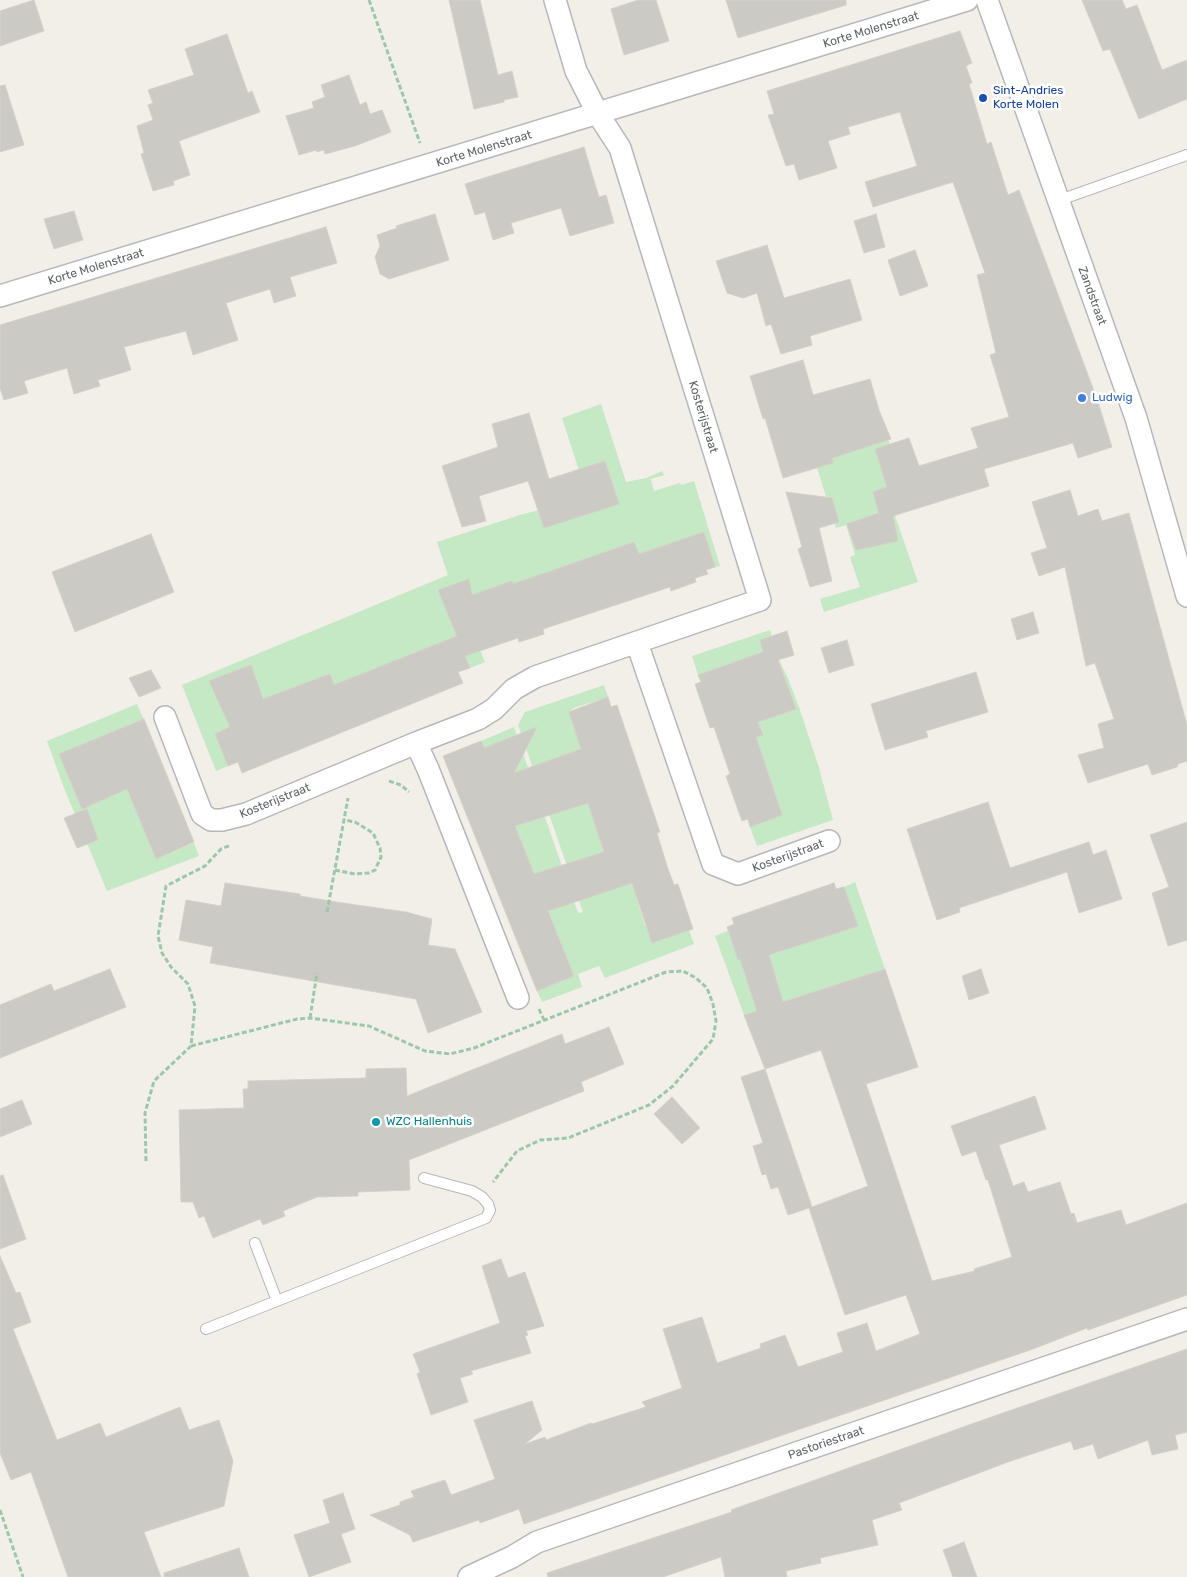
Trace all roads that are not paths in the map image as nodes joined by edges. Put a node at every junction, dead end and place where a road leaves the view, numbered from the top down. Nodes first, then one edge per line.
1 (555, 0) edge
2 (967, 0) edge
3 (987, 0) edge
4 (598, 114) junction
5 (1187, 155) edge
6 (1057, 201) junction
7 (0, 296) edge
8 (1186, 587) edge
9 (637, 644) junction
10 (164, 717) dead end
11 (416, 743) junction
12 (829, 841) dead end
13 (518, 998) dead end
14 (424, 1178) dead end
15 (255, 1244) dead end
16 (277, 1301) junction
17 (1187, 1319) edge
18 (206, 1329) dead end
19 (469, 1577) edge

1 - 4 street
2 - 4 street, Korte Molenstraat
3 - 6 street, Zandstraat
4 - 7 street, Korte Molenstraat
4 - 9 street, Kosterijstraat
5 - 6 lane
6 - 8 street, Zandstraat
9 - 11 street, Kosterijstraat
9 - 12 street, Kosterijstraat
10 - 11 street, Kosterijstraat
11 - 13 street
14 - 16 lane
15 - 16 lane
16 - 18 lane
17 - 19 street, Pastoriestraat

